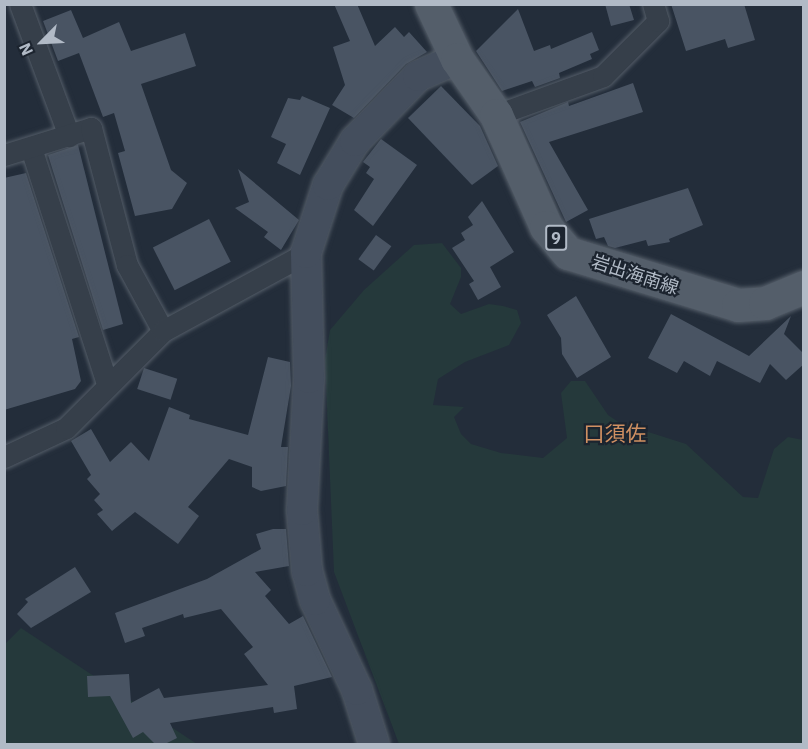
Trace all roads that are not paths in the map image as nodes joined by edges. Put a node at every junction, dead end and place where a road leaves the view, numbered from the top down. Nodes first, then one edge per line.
1 (20, 4) edge
2 (431, 4) edge
3 (653, 4) edge
4 (457, 58) junction
5 (496, 115) junction
6 (69, 136) junction
7 (31, 148) junction
8 (4, 155) edge
9 (306, 253) junction
10 (804, 287) edge
11 (163, 332) junction
12 (108, 386) junction
13 (4, 457) edge
14 (374, 744) edge

1 - 6 street
2 - 4 main road, 岩出海南線 / 9
3 - 5 street
4 - 5 main road, 岩出海南線 / 9
4 - 9 street
5 - 10 main road, 岩出海南線 / 9
6 - 7 street
6 - 11 street
7 - 8 street
7 - 12 street
9 - 11 street
9 - 14 street
11 - 12 street
12 - 13 street

